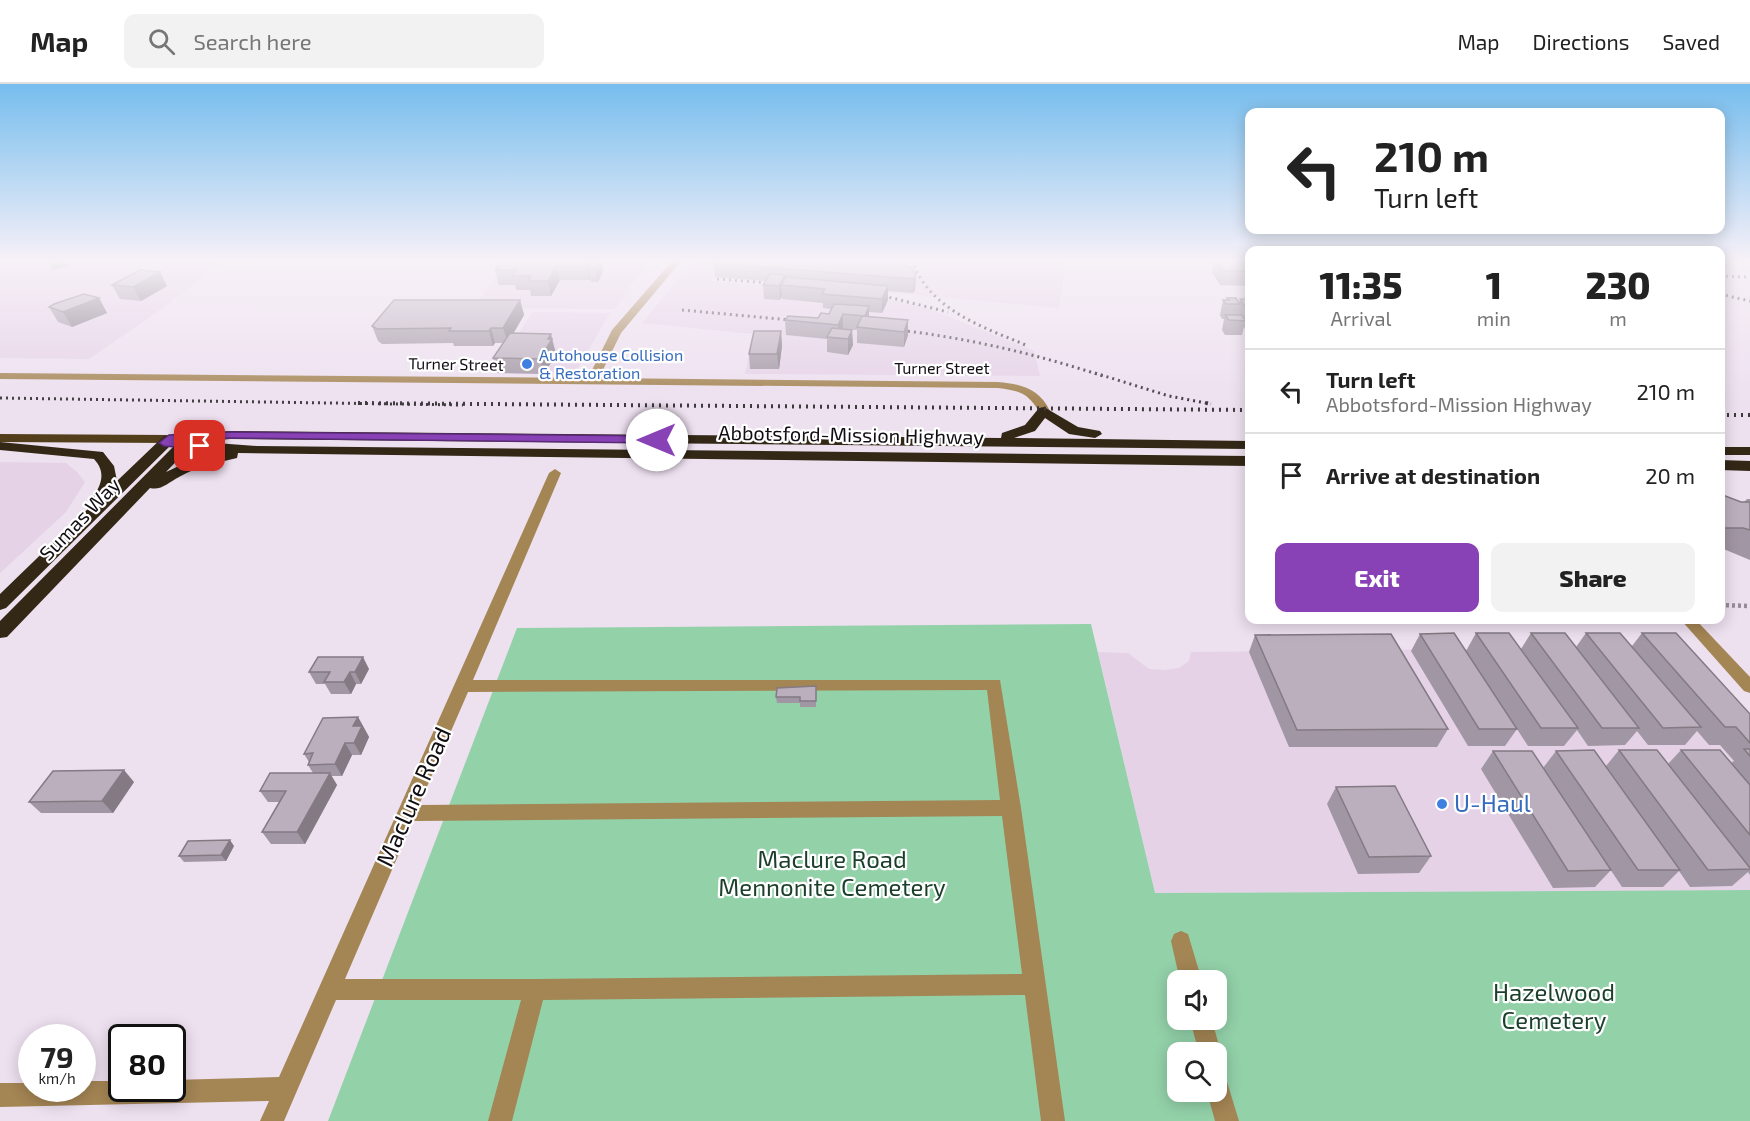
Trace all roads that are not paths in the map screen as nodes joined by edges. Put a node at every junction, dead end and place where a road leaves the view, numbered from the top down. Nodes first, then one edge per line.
1 (636, 308) edge
2 (0, 376) edge
3 (592, 382) junction
4 (1044, 411) junction
5 (1245, 436) edge
6 (0, 438) edge
7 (937, 440) junction
8 (177, 441) junction
9 (1245, 445) edge
10 (0, 446) edge
11 (257, 450) junction
12 (1725, 451) edge
13 (1750, 452) edge
14 (1245, 460) edge
15 (1725, 465) edge
16 (1750, 466) edge
17 (555, 472) dead end
18 (17, 588) junction
19 (44, 588) junction
20 (0, 604) edge
21 (1692, 624) edge
22 (0, 632) edge
23 (462, 686) junction
24 (1750, 687) edge
25 (1012, 808) junction
26 (407, 813) junction
27 (1181, 941) dead end
28 (1188, 970) edge
29 (1035, 984) junction
30 (330, 989) junction
31 (535, 990) junction
32 (285, 1089) junction
33 (0, 1095) edge
34 (1222, 1102) edge
35 (272, 1121) edge
36 (500, 1121) edge
37 (1053, 1121) edge
38 (1227, 1121) edge

1 - 3 street
2 - 3 street, Turner Street
3 - 4 street, Turner Street
4 - 5 highway
4 - 7 highway
6 - 8 main road
7 - 8 highway, Abbotsford-Mission Highway
7 - 9 highway, Abbotsford-Mission Highway
8 - 11 highway, Abbotsford-Mission Highway
8 - 18 highway, Sumas Way
8 - 19 highway, Sumas Way
10 - 18 highway
11 - 14 highway, Abbotsford-Mission Highway
11 - 19 highway
12 - 13 highway
15 - 16 highway
17 - 23 street, Maclure Road
18 - 20 highway, Sumas Way
19 - 22 highway, Sumas Way
21 - 24 street
23 - 25 street
23 - 26 street, Maclure Road
25 - 26 street
25 - 29 street
26 - 30 street, Maclure Road
27 - 28 street
29 - 31 street
29 - 37 street
30 - 31 street
30 - 32 street, Maclure Road
31 - 36 street
32 - 33 street
32 - 35 street, Maclure Road
34 - 38 street

